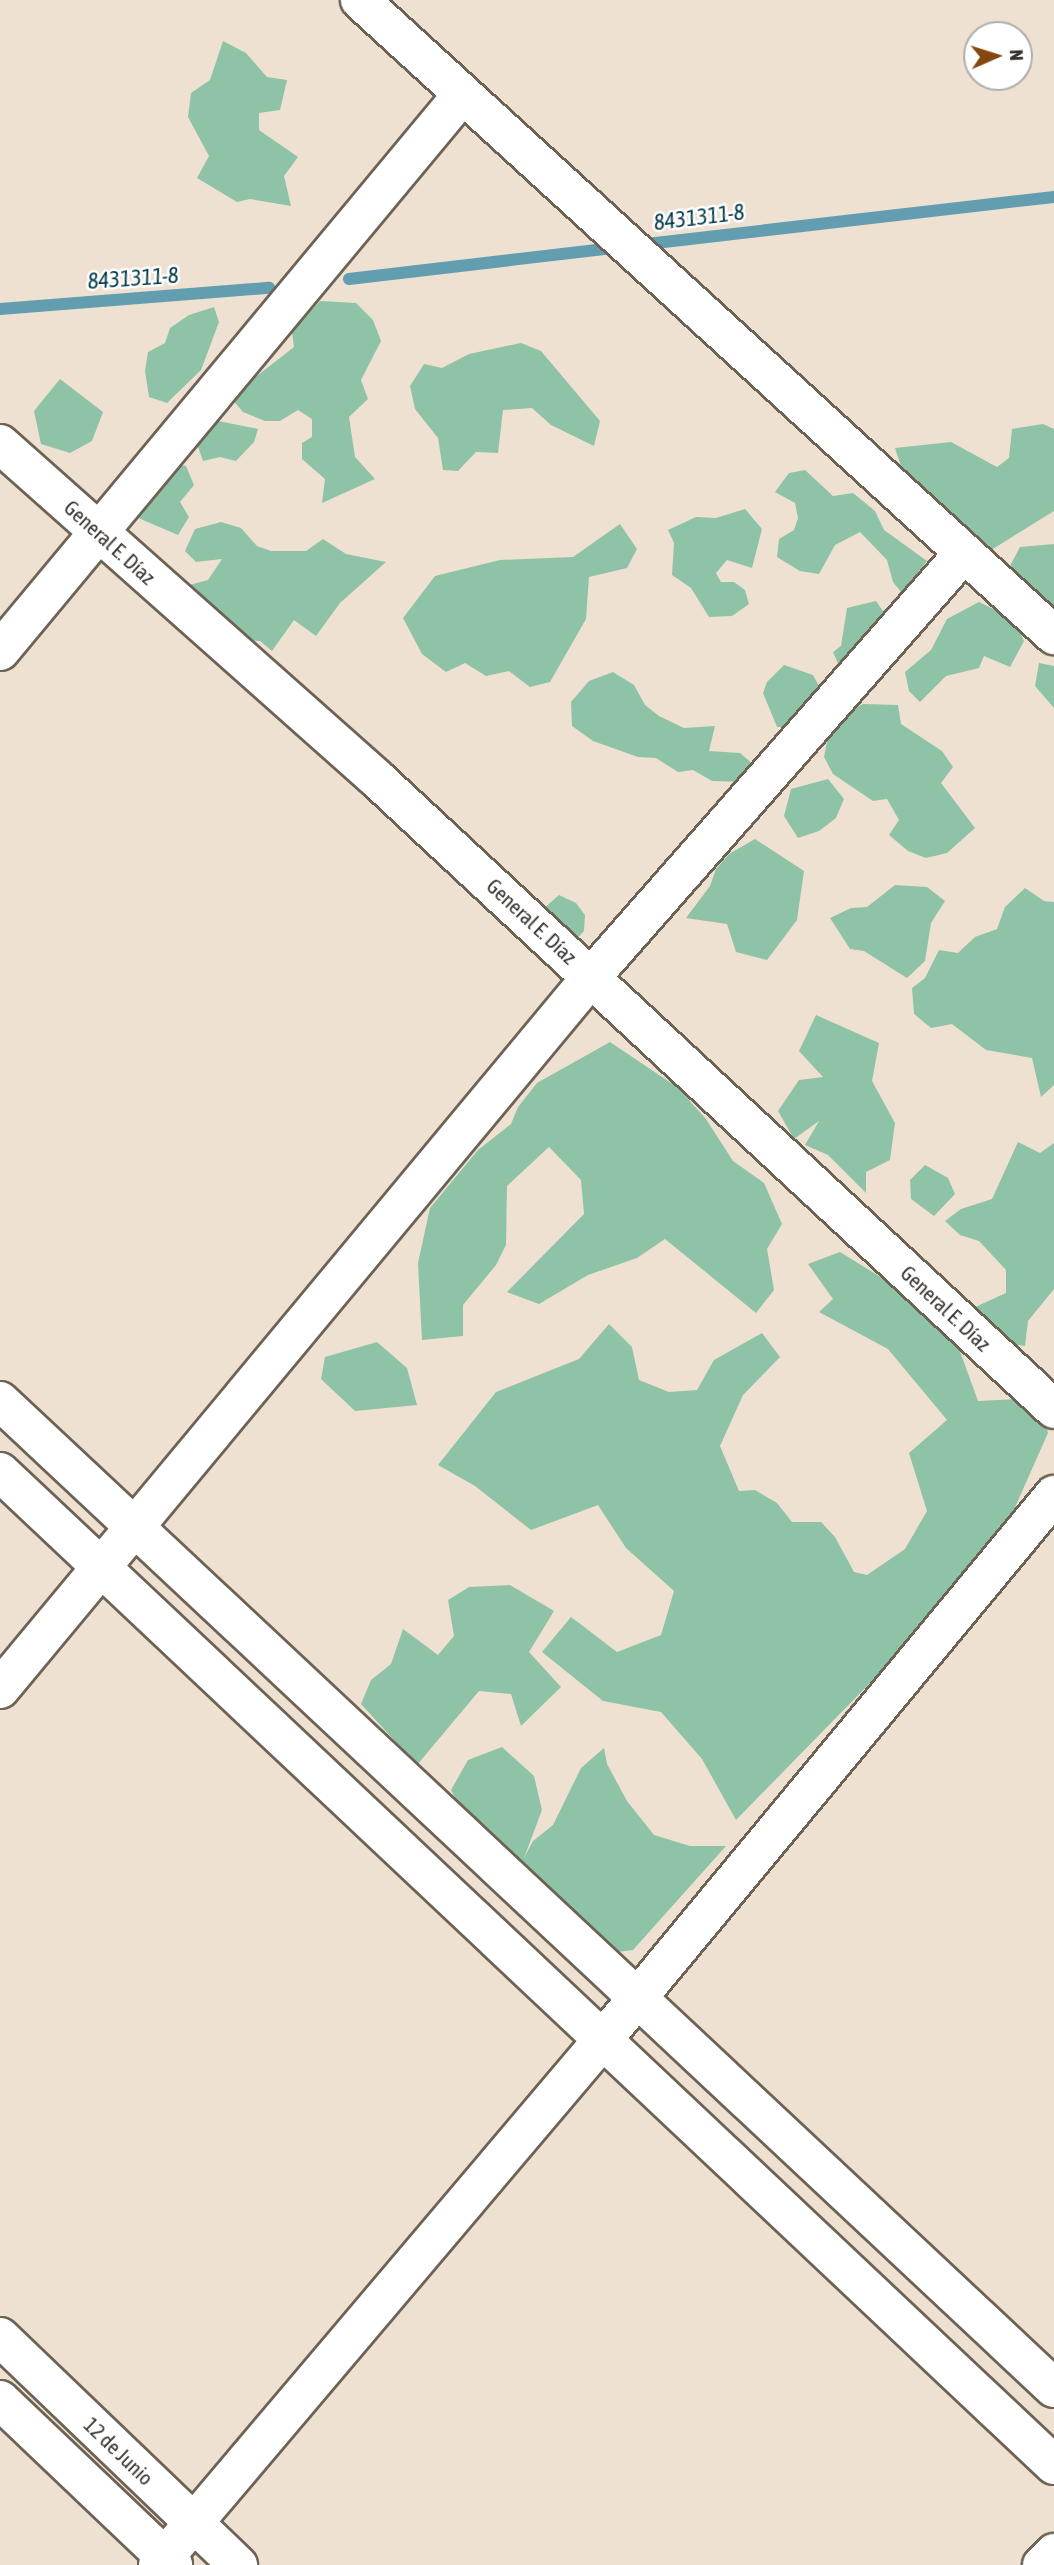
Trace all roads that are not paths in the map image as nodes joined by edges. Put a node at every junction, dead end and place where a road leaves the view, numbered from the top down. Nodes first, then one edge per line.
1 (360, 0) edge
2 (463, 94) junction
3 (0, 444) edge
4 (99, 532) junction
5 (964, 552) junction
6 (1054, 635) edge
7 (0, 651) edge
8 (592, 976) junction
9 (0, 1401) edge
10 (1054, 1409) edge
11 (0, 1472) edge
12 (1054, 1495) edge
13 (137, 1529) junction
14 (103, 1569) junction
15 (0, 1689) edge
16 (634, 1998) junction
17 (605, 2037) junction
18 (0, 2337) edge
19 (1054, 2388) edge
20 (0, 2400) edge
21 (1054, 2465) edge
22 (195, 2524) junction
23 (1054, 2553) edge
24 (165, 2562) edge
25 (238, 2565) edge
26 (1042, 2565) edge

1 - 2 street
2 - 4 street
2 - 5 street
3 - 4 street, General E. Díaz
4 - 7 street
4 - 8 street, General E. Díaz
5 - 6 street
5 - 8 street
8 - 10 street, General E. Díaz
8 - 13 street
9 - 13 street
11 - 14 street
12 - 16 street
13 - 14 street
13 - 16 street
14 - 15 street
14 - 17 street
16 - 17 street
16 - 19 street
17 - 21 street
17 - 22 street
18 - 22 street, 12 de Junio
20 - 24 street
22 - 24 street
22 - 25 street, 12 de Junio
23 - 26 street

